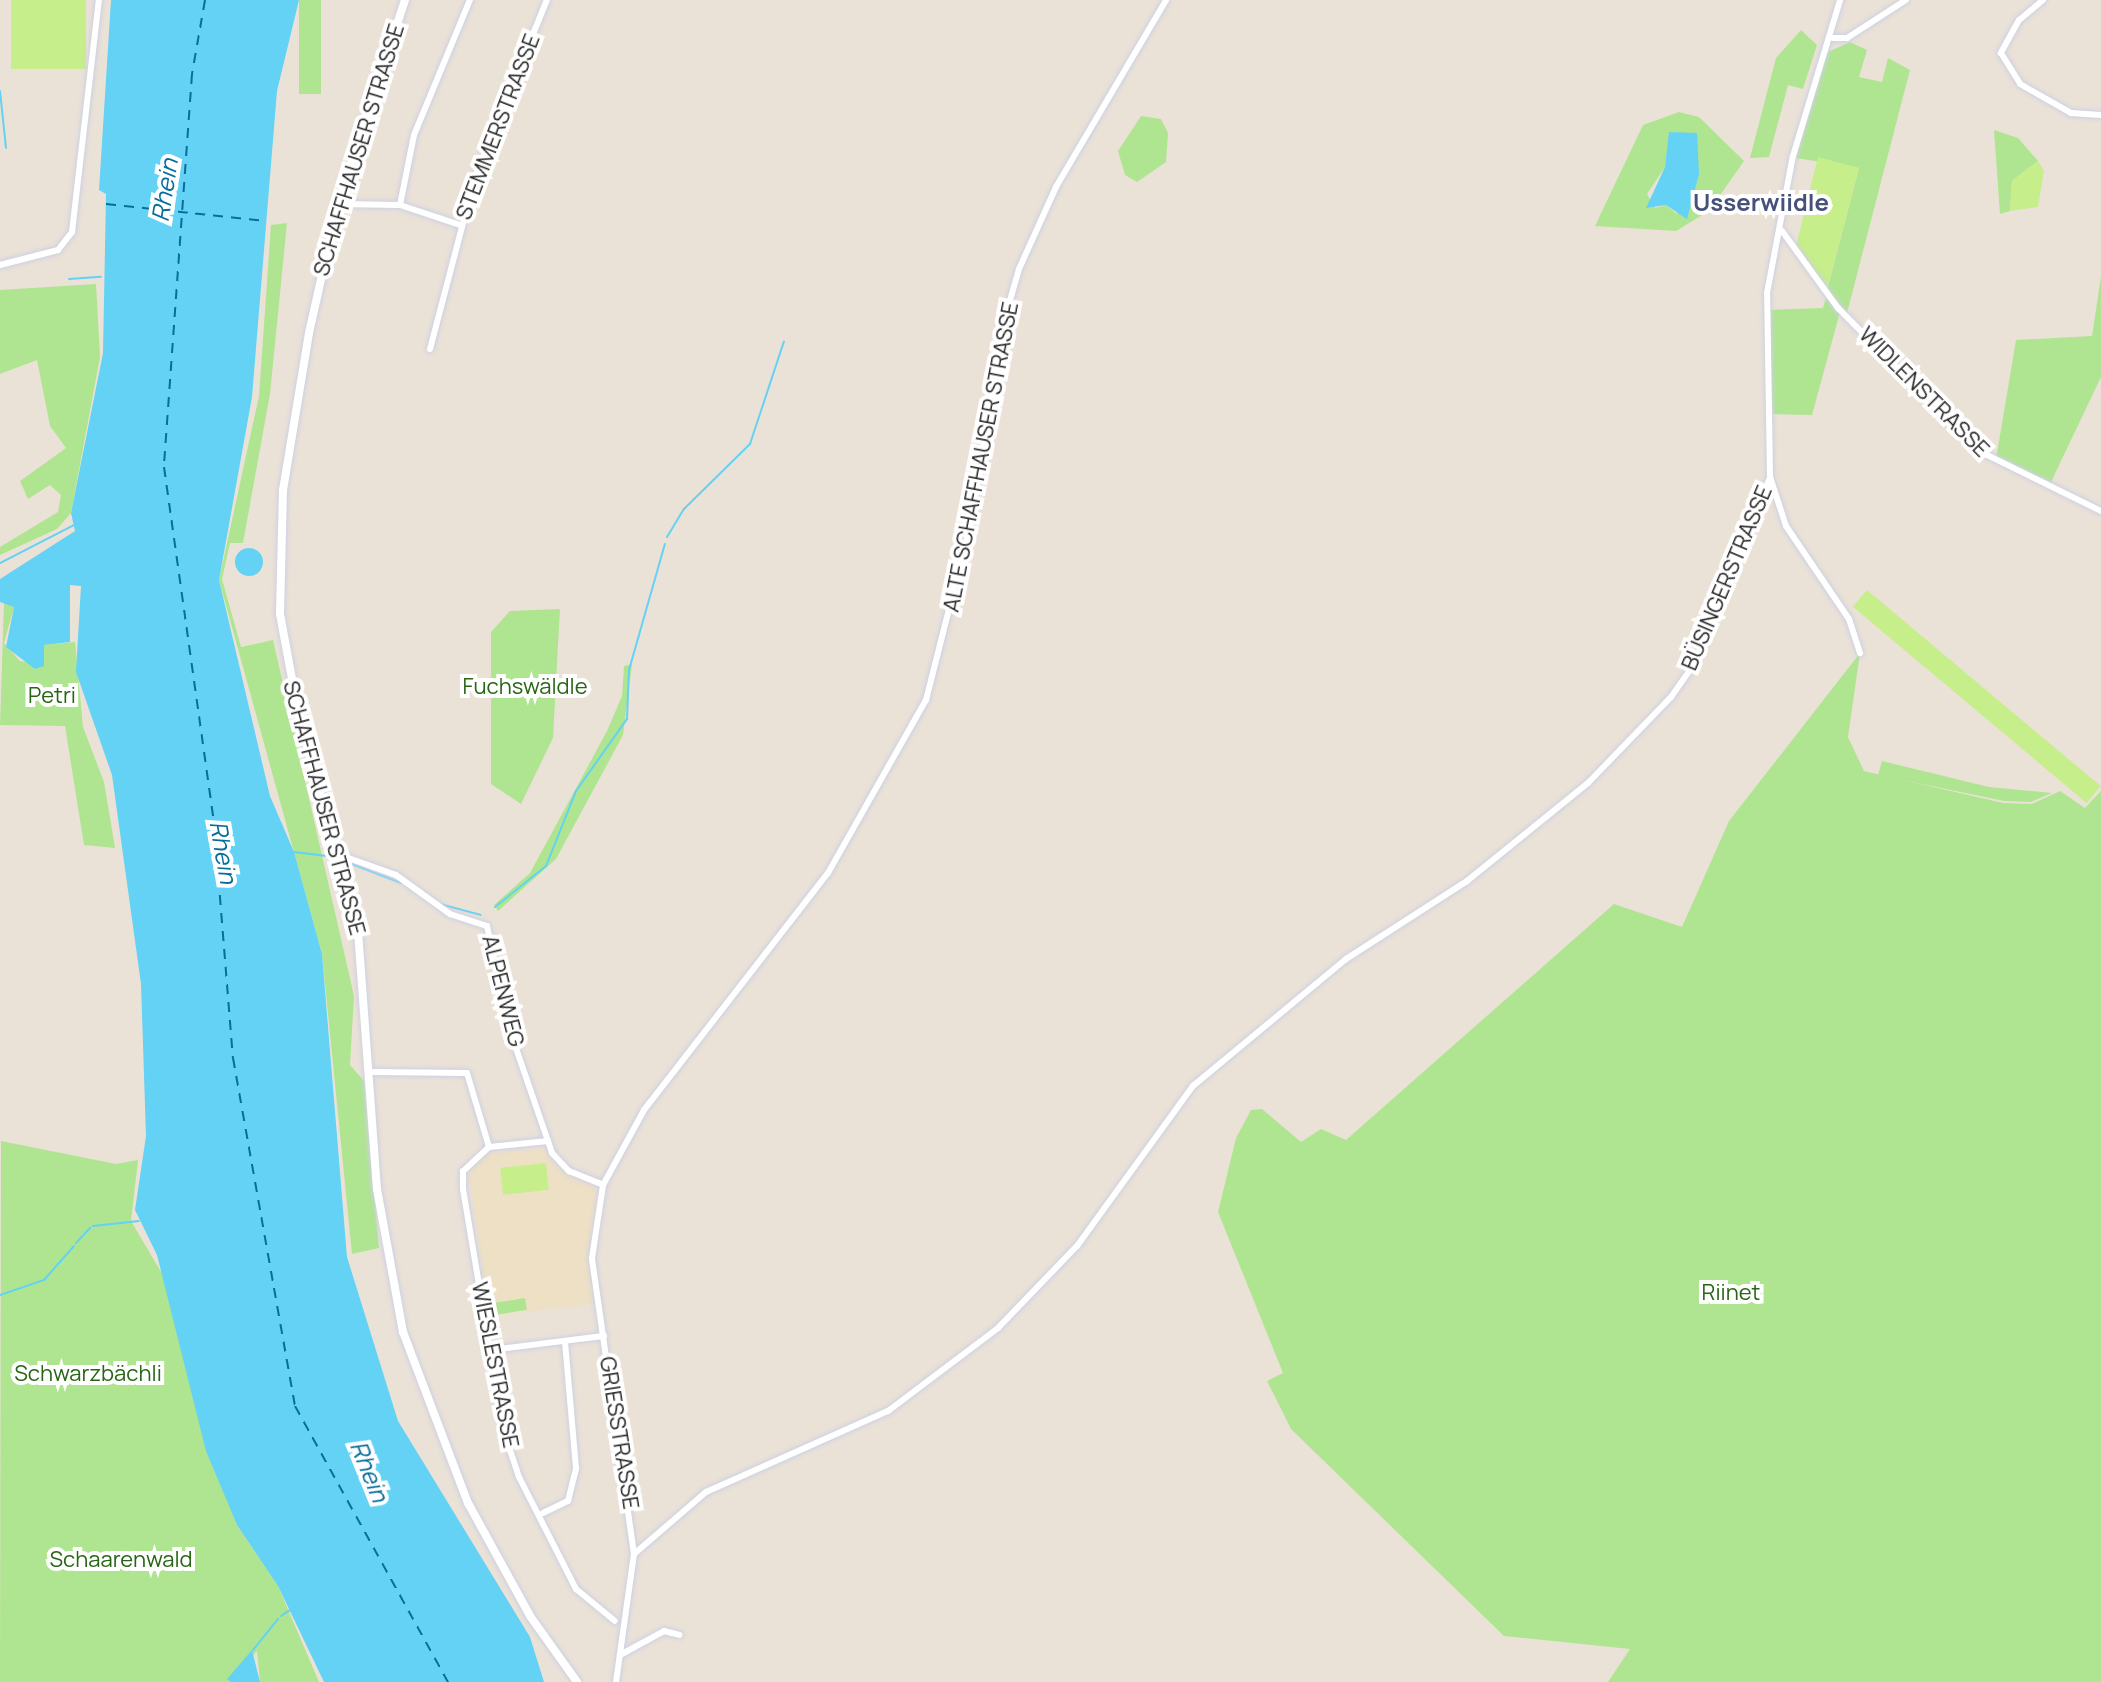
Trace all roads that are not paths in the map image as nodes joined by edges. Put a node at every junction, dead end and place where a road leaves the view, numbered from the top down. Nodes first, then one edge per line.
1 (99, 0) edge
2 (405, 0) edge
3 (470, 0) edge
4 (547, 0) edge
5 (1166, 0) edge
6 (1840, 0) edge
7 (1906, 0) edge
8 (2043, 0) edge
9 (1833, 38) junction
10 (2101, 115) edge
11 (338, 204) junction
12 (400, 205) junction
13 (460, 225) junction
14 (1781, 230) junction
15 (0, 265) edge
16 (430, 349) dead end
17 (1770, 477) junction
18 (2101, 511) edge
19 (1860, 653) dead end
20 (340, 855) junction
21 (371, 1072) junction
22 (548, 1141) junction
23 (489, 1147) junction
24 (603, 1185) junction
25 (604, 1336) junction
26 (565, 1342) junction
27 (491, 1350) junction
28 (543, 1513) junction
29 (634, 1554) junction
30 (615, 1621) dead end
31 (680, 1635) dead end
32 (620, 1655) junction
33 (577, 1682) edge
34 (616, 1682) edge

1 - 15 street
2 - 11 main road, SCHAFFHAUSER STRASSE
3 - 12 street
4 - 13 street, STEMMERSTRASSE
5 - 24 street, ALTE SCHAFFHAUSER STRASSE
6 - 9 street, BÜSINGERSTRASSE
7 - 9 street
8 - 10 street
9 - 14 street, BÜSINGERSTRASSE
11 - 12 street
11 - 20 main road, SCHAFFHAUSER STRASSE
12 - 13 street
13 - 16 street, STEMMERSTRASSE
14 - 17 street, BÜSINGERSTRASSE
14 - 18 street, WIDLENSTRASSE
17 - 19 street
17 - 29 street, BÜSINGERSTRASSE
20 - 21 main road, SCHAFFHAUSER STRASSE
20 - 22 street, ALPENWEG
21 - 23 street
21 - 33 main road, SCHAFFHAUSER STRASSE
22 - 23 street
22 - 24 street, ALPENWEG
23 - 27 street, WIESLESTRASSE
24 - 25 street, GRIESSTRASSE
25 - 26 street
25 - 29 street, GRIESSTRASSE
26 - 27 street
26 - 28 street
27 - 28 street, WIESLESTRASSE
28 - 30 street, WIESLESTRASSE
29 - 32 street, GRIESSTRASSE
31 - 32 street
32 - 34 street, GRIESSTRASSE

